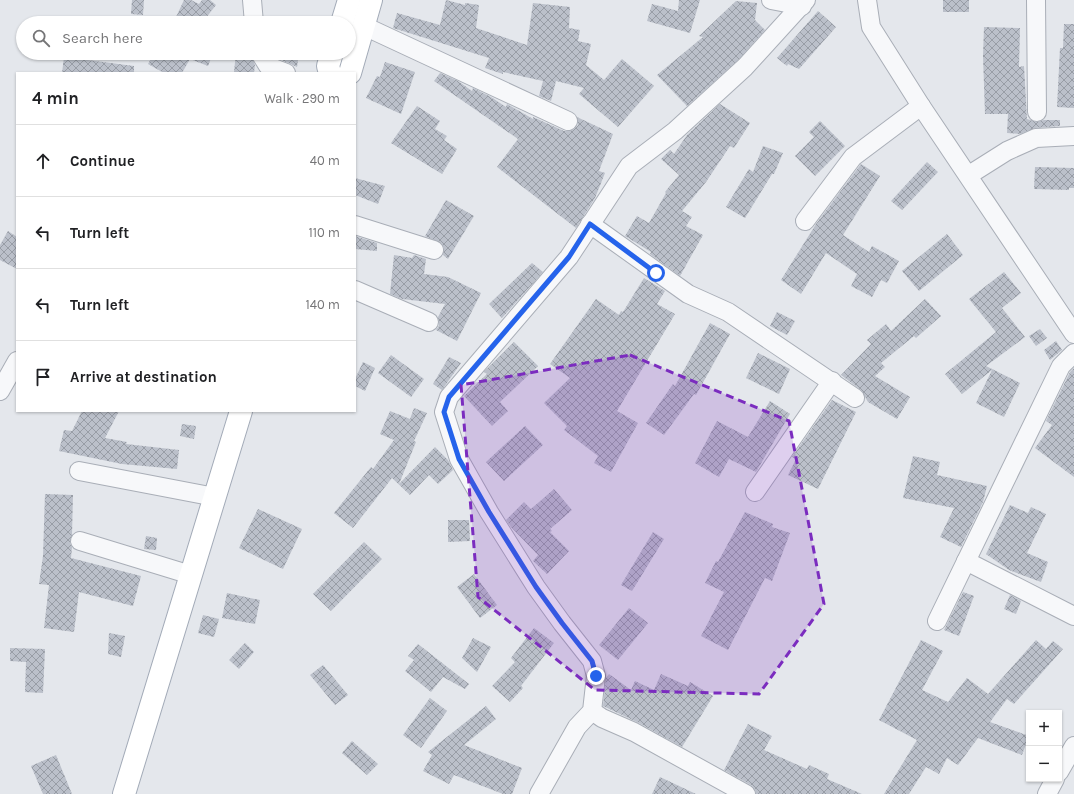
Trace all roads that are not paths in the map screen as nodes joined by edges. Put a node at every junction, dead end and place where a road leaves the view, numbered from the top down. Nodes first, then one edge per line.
1 (252, 0) edge
2 (771, 0) edge
3 (867, 0) edge
4 (1036, 0) edge
5 (804, 3) edge
6 (370, 9) edge
7 (253, 16) edge
8 (356, 54) edge
9 (264, 60) edge
10 (330, 60) edge
11 (354, 60) edge
12 (283, 72) edge
13 (330, 72) edge
14 (350, 72) edge
15 (921, 106) junction
16 (1037, 112) dead end
17 (568, 121) dead end
18 (1074, 136) edge
19 (969, 175) junction
20 (805, 221) dead end
21 (590, 224) junction
22 (356, 225) edge
23 (434, 250) dead end
24 (356, 290) edge
25 (429, 322) dead end
26 (1074, 334) edge
27 (1074, 353) edge
28 (16, 363) edge
29 (832, 381) junction
30 (0, 391) edge
31 (856, 398) dead end
32 (241, 412) edge
33 (79, 470) dead end
34 (755, 492) dead end
35 (215, 497) junction
36 (80, 541) dead end
37 (966, 561) junction
38 (191, 575) junction
39 (1074, 616) edge
40 (937, 621) dead end
41 (592, 711) junction
42 (1074, 746) edge
43 (1062, 767) edge
44 (1053, 782) edge
45 (124, 794) edge
46 (539, 794) edge
47 (746, 794) edge
48 (1047, 794) edge

1 - 7 street
2 - 5 street
3 - 15 street
4 - 16 street
5 - 21 street
6 - 8 main road
6 - 17 street
9 - 12 street
10 - 13 main road
11 - 14 main road
15 - 19 street
15 - 20 street
18 - 19 street
19 - 26 street
21 - 29 street
21 - 41 street
22 - 23 street
24 - 25 street
27 - 37 street
28 - 30 street
29 - 31 street
29 - 34 street
32 - 35 main road
33 - 35 street
35 - 38 main road
36 - 38 street
37 - 39 street
37 - 40 street
38 - 45 main road
41 - 46 street
41 - 47 street
42 - 43 street
44 - 48 street

